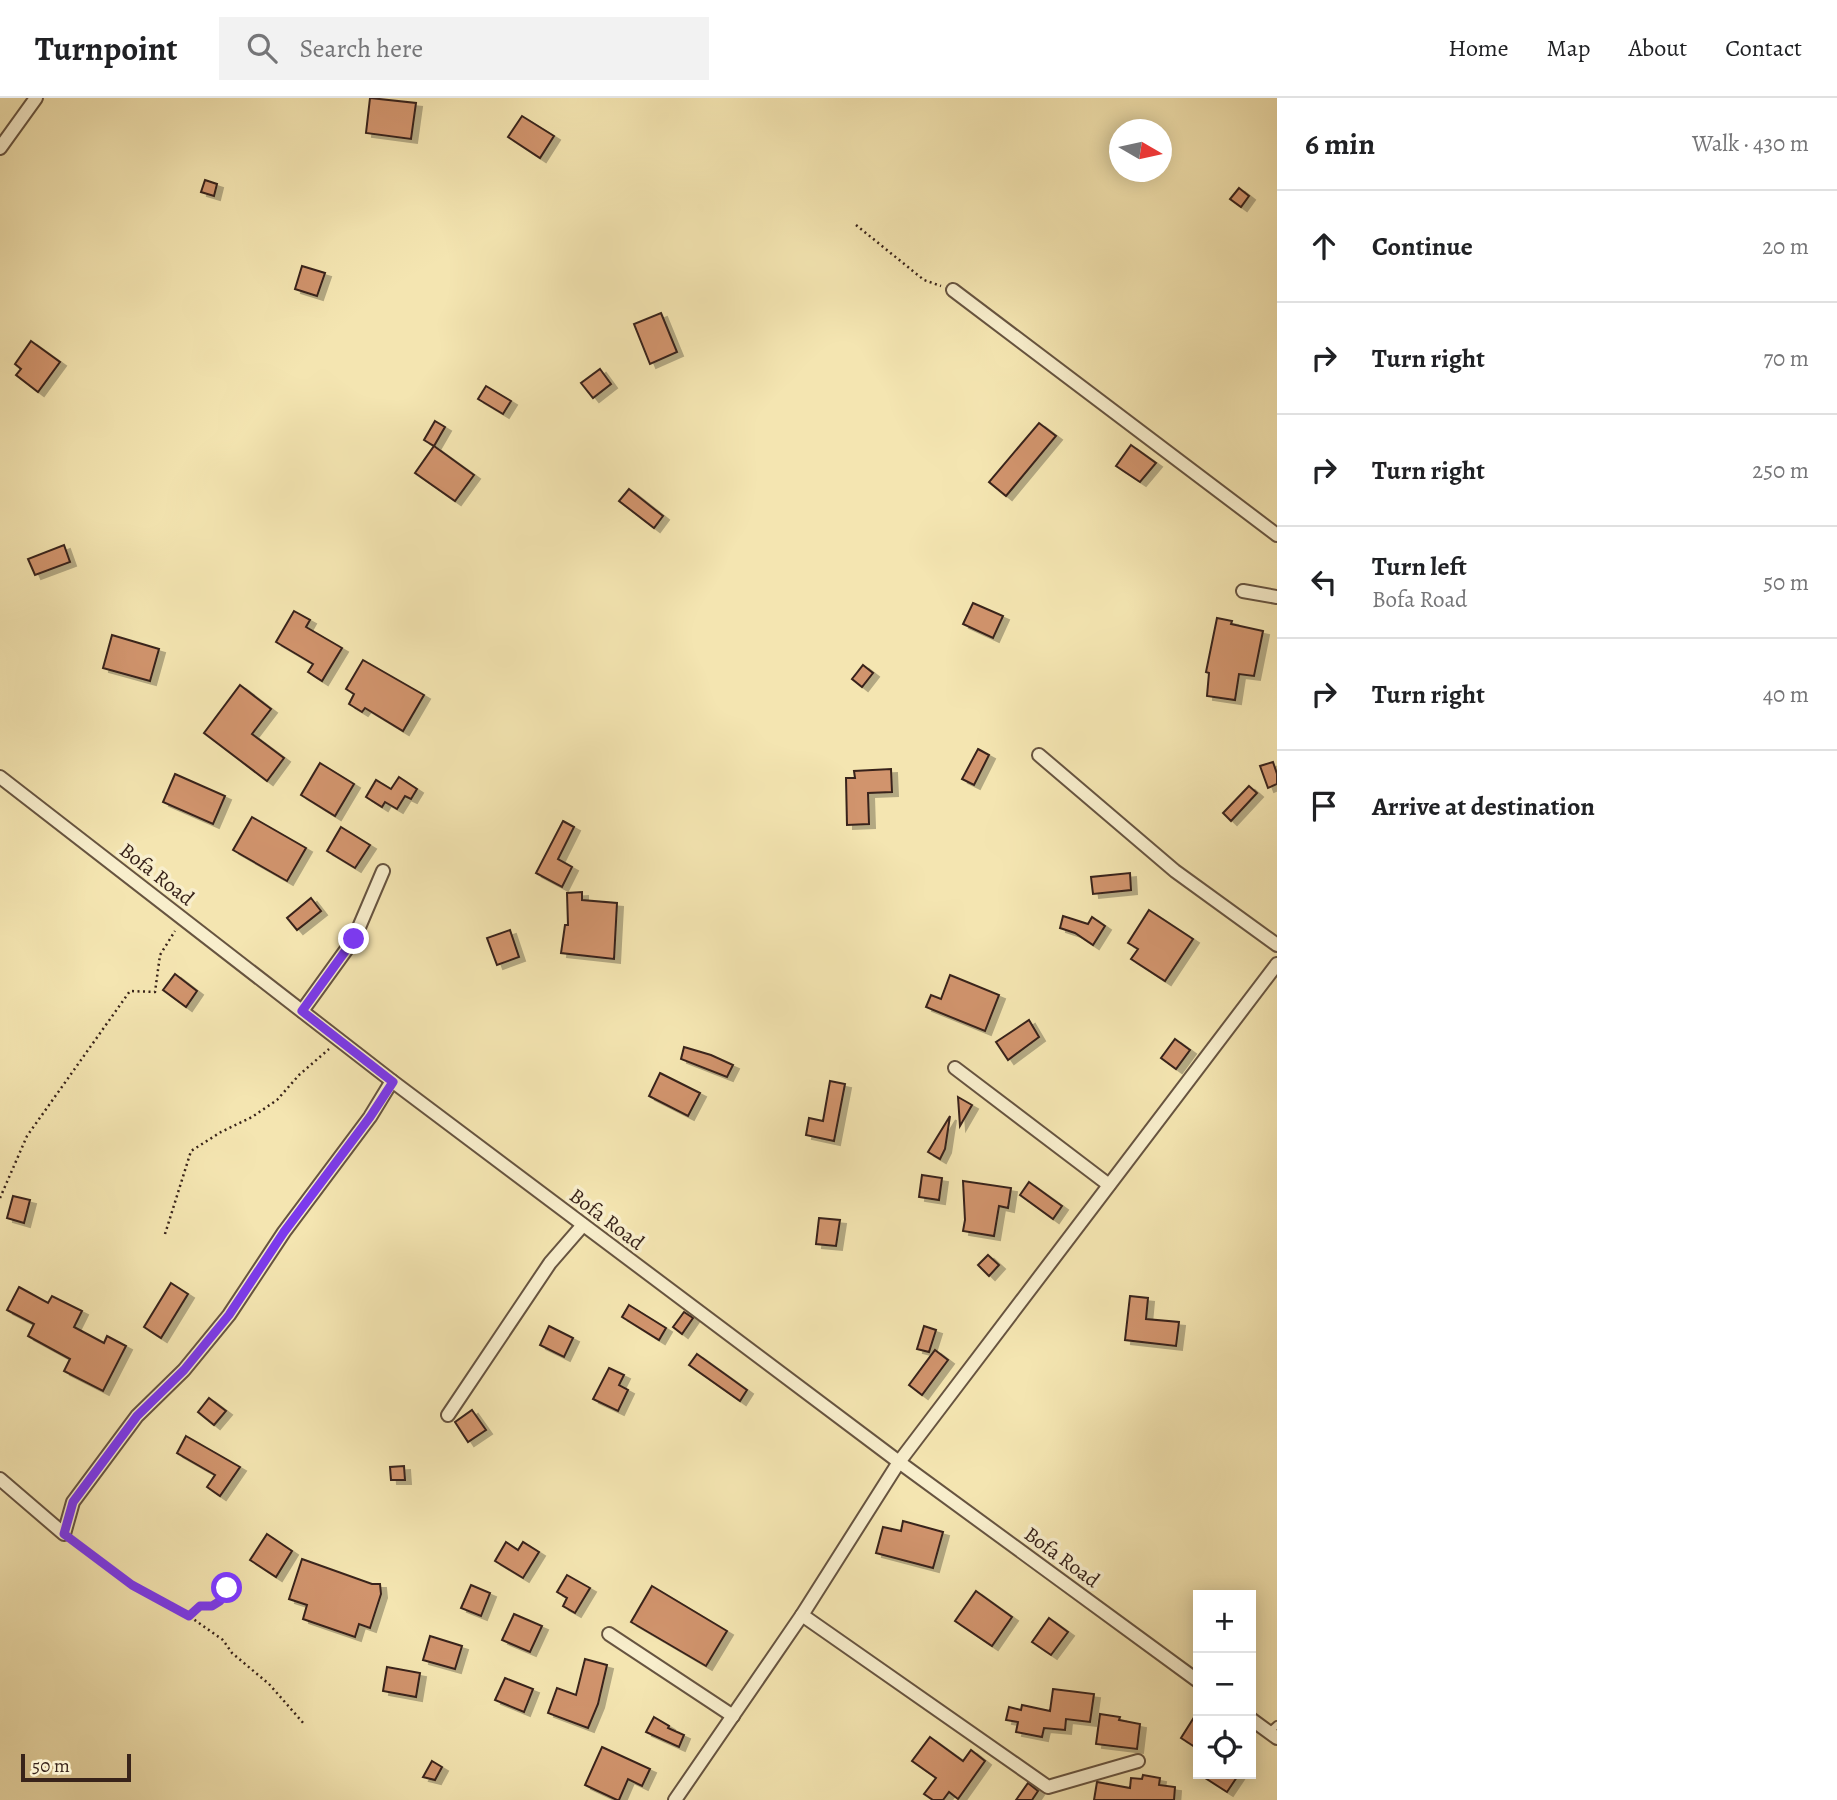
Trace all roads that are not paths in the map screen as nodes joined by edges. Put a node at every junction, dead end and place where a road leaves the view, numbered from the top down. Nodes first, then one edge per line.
1 (36, 98) edge
2 (0, 148) edge
3 (953, 290) road end
4 (1277, 535) edge
5 (1243, 591) dead end
6 (1277, 597) edge
7 (1039, 755) dead end
8 (0, 777) edge
9 (383, 871) dead end
10 (1277, 945) edge
11 (1277, 964) edge
12 (302, 1011) junction
13 (955, 1068) dead end
14 (393, 1082) junction
15 (1109, 1185) junction
16 (583, 1224) junction
17 (448, 1415) dead end
18 (899, 1462) junction
19 (0, 1479) edge
20 (802, 1615) junction
21 (609, 1634) dead end
22 (1193, 1677) edge
23 (733, 1716) junction
24 (1256, 1722) edge
25 (1274, 1732) edge
26 (1138, 1761) dead end
27 (675, 1800) edge

1 - 2 street
3 - 4 street
5 - 6 street
7 - 10 street
8 - 12 street, Bofa Road
9 - 12 street
11 - 15 street
12 - 14 street, Bofa Road
13 - 15 street
14 - 16 street, Bofa Road
14 - 19 street
15 - 18 street
16 - 17 street
16 - 18 street, Bofa Road
18 - 20 street
18 - 22 street, Bofa Road
20 - 23 street
20 - 26 street
21 - 23 street
23 - 27 street
24 - 25 street

